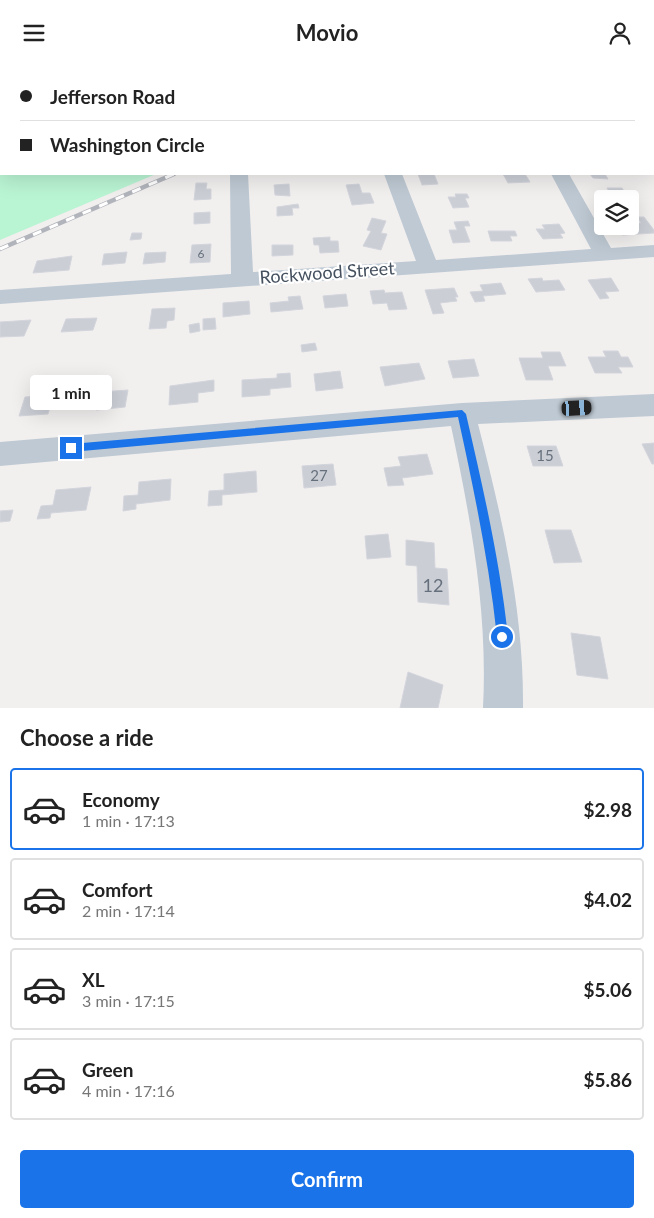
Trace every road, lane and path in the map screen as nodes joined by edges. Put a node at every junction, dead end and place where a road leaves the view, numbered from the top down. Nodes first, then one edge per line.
1 (239, 175) edge
2 (393, 175) edge
3 (561, 175) edge
4 (654, 251) edge
5 (604, 253) junction
6 (428, 266) junction
7 (242, 279) junction
8 (0, 297) edge
9 (654, 405) edge
10 (462, 414) junction
11 (0, 454) edge
12 (503, 708) edge

1 - 7 street
2 - 6 street
3 - 5 street
4 - 5 street, Rockwood Street
5 - 6 street, Rockwood Street
6 - 7 street, Rockwood Street
7 - 8 street, Rockwood Street
9 - 10 street
10 - 11 street
10 - 12 street

